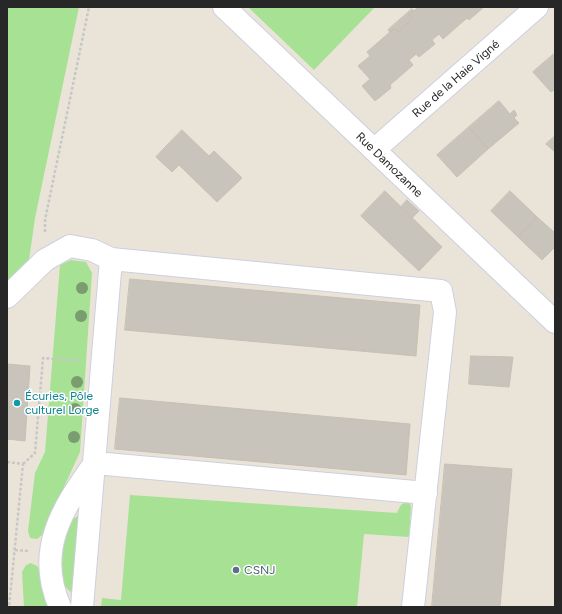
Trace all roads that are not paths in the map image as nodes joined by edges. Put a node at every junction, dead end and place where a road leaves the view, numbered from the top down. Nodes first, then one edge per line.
1 (224, 7) edge
2 (537, 7) edge
3 (374, 150) junction
4 (112, 259) junction
5 (7, 297) edge
6 (555, 322) edge
7 (95, 463) junction
8 (426, 493) junction
9 (60, 607) edge
10 (82, 607) edge
11 (413, 607) edge

1 - 3 street, Rue Damozanne
2 - 3 street, Rue de la Haie Vigné
3 - 6 street, Rue Damozanne
4 - 5 street
4 - 7 street
4 - 8 street
7 - 8 street
7 - 9 street
7 - 10 street
8 - 11 street

